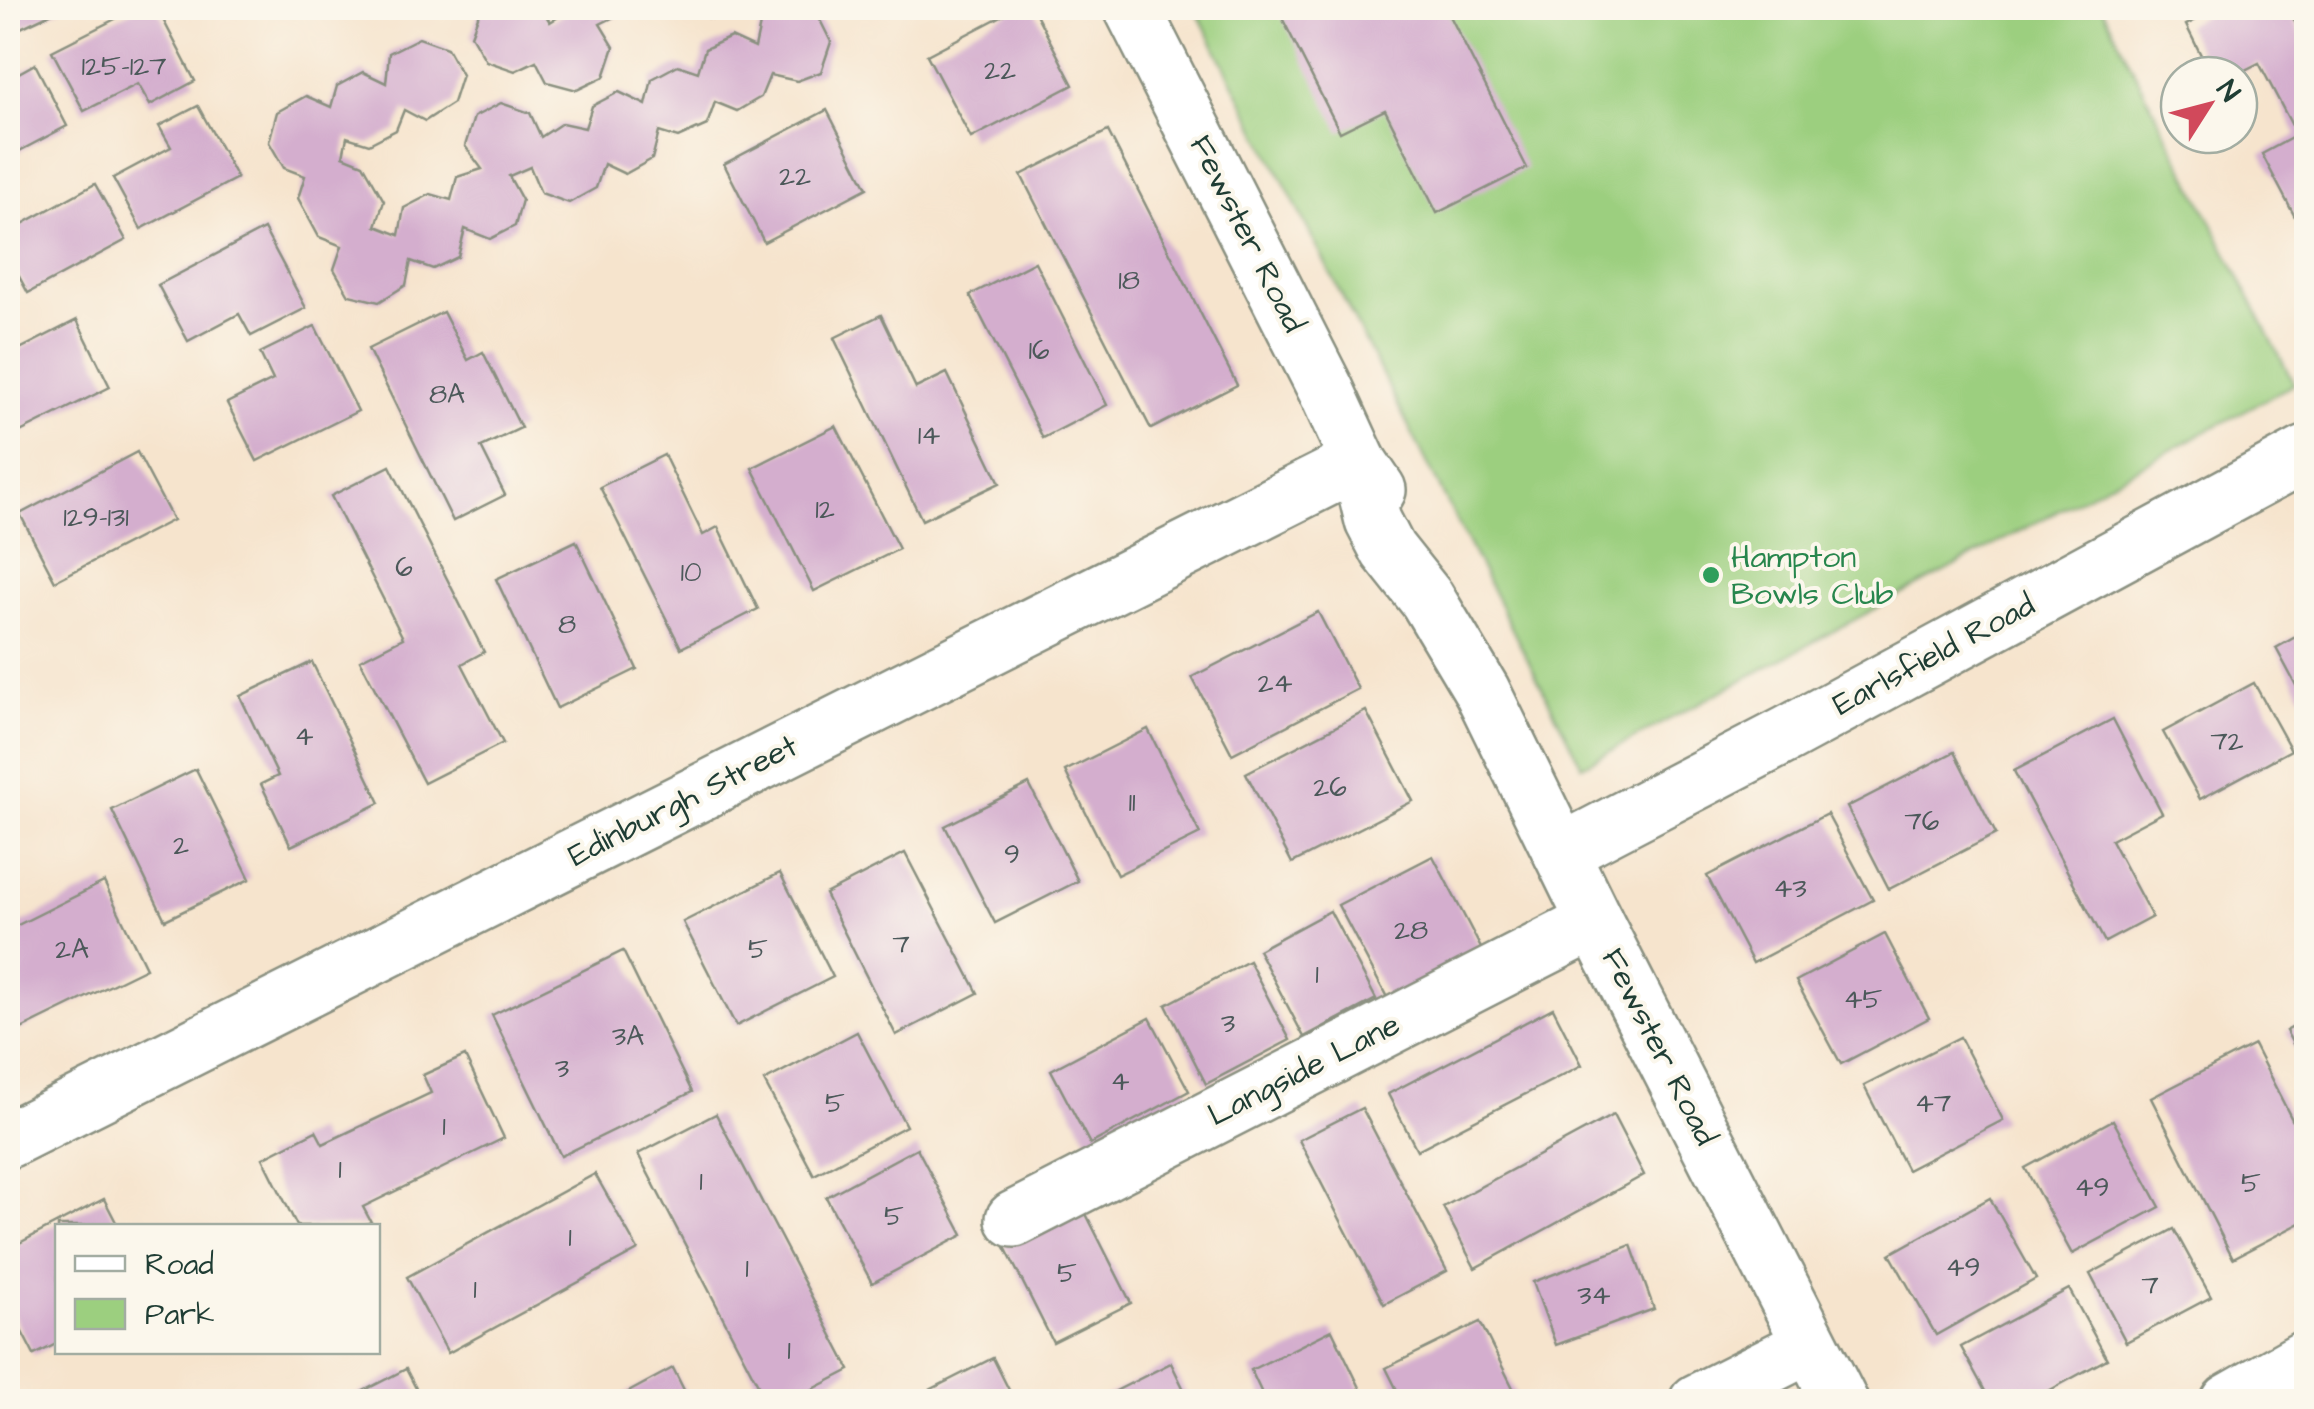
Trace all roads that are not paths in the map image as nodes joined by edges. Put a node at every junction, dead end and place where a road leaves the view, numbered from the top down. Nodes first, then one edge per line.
1 (1132, 8) edge
2 (2306, 454) edge
3 (1360, 462) junction
4 (1561, 852) junction
5 (1595, 922) junction
6 (8, 1140) edge
7 (1014, 1219) dead end
8 (1810, 1345) junction
9 (2306, 1358) edge
10 (1697, 1402) edge
11 (1840, 1402) edge
12 (2229, 1402) edge

1 - 3 street, Fewster Road
2 - 4 street, Earlsfield Road
3 - 4 street, Fewster Road
3 - 6 street, Edinburgh Street
4 - 5 street, Fewster Road
5 - 7 street, Langside Lane
5 - 8 street, Fewster Road
8 - 10 street
8 - 11 street, Fewster Road
9 - 12 street

